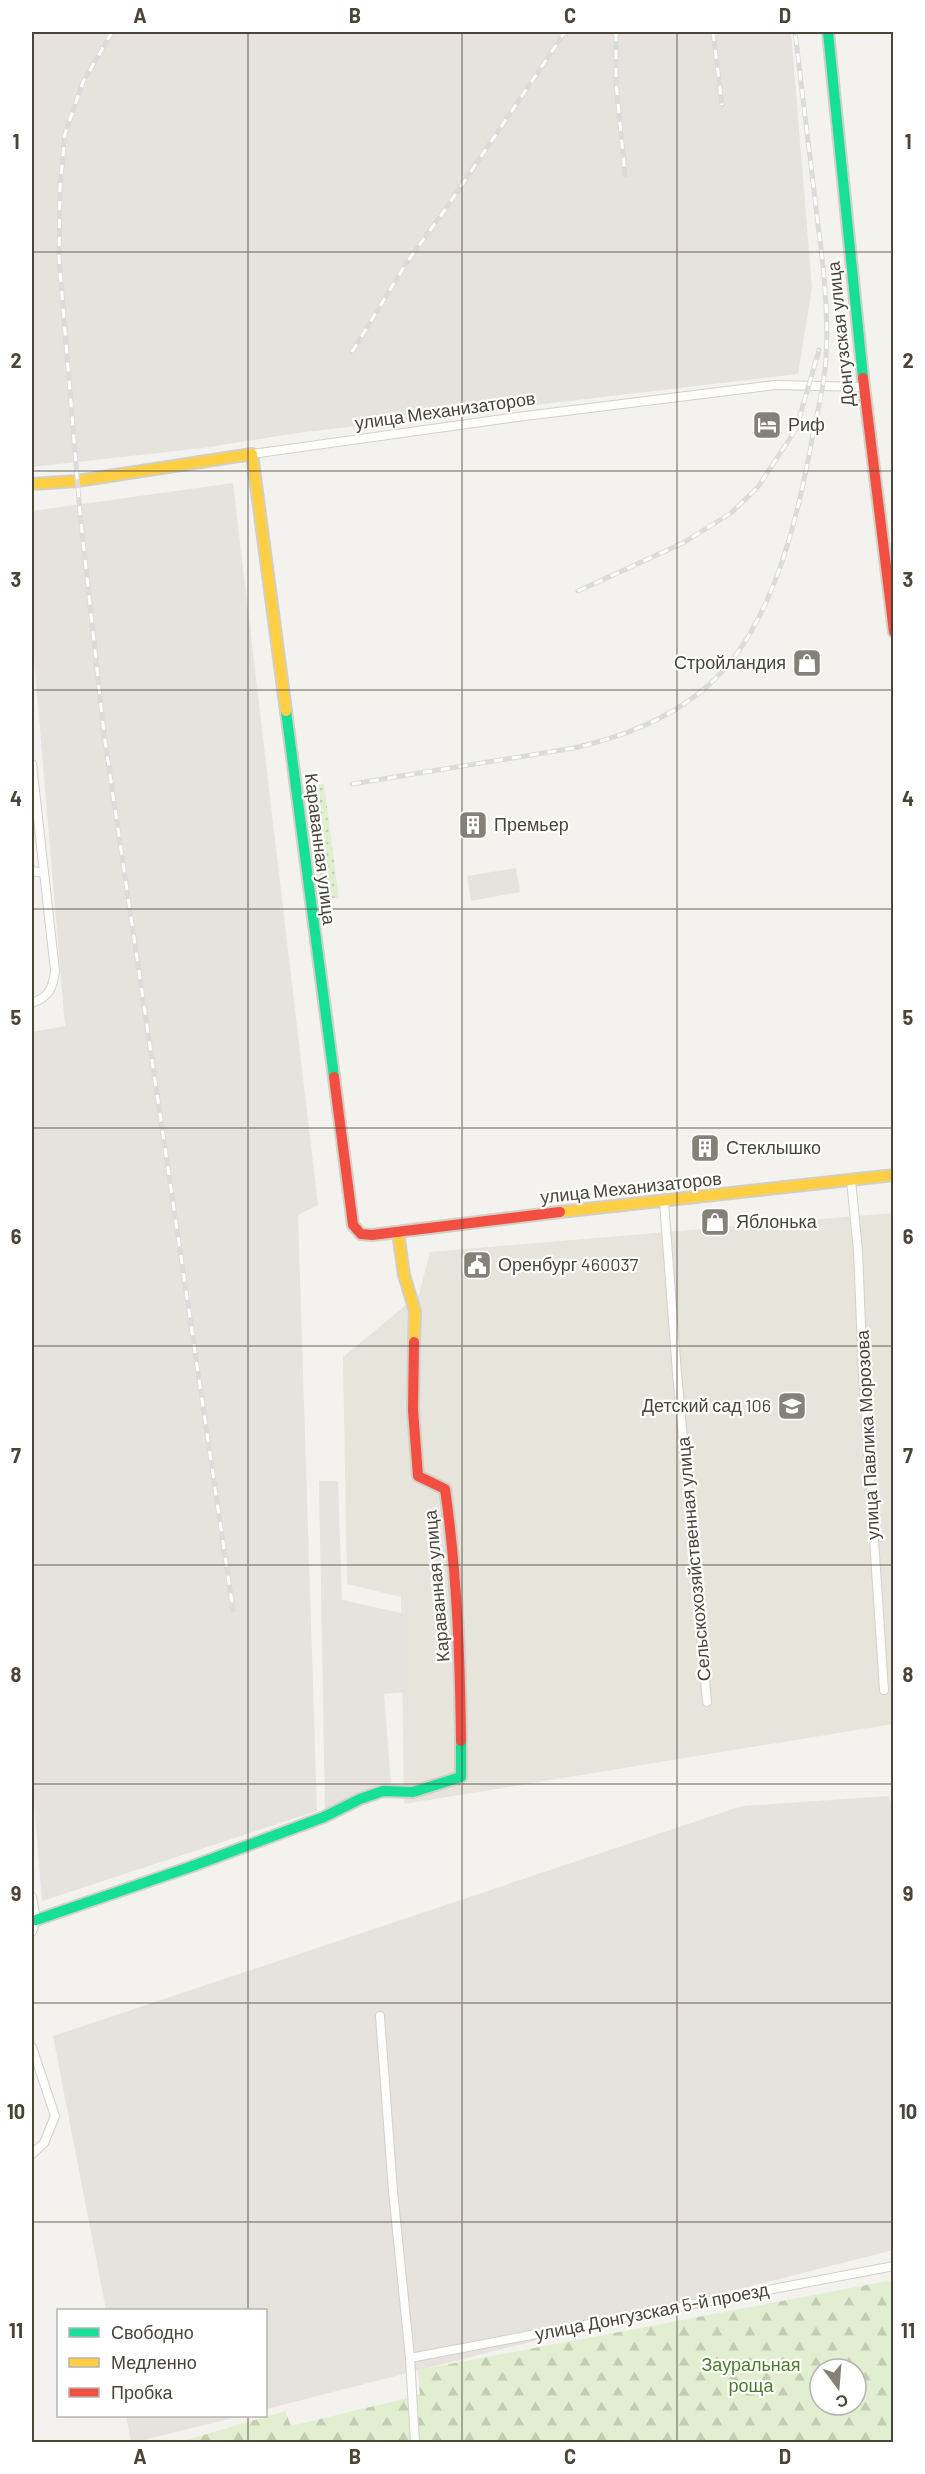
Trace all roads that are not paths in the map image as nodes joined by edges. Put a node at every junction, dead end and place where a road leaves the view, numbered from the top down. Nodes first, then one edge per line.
1 (828, 32) edge
2 (864, 387) junction
3 (252, 454) junction
4 (32, 484) edge
5 (894, 632) edge
6 (32, 764) edge
7 (32, 871) edge
8 (44, 873) junction
9 (32, 1003) edge
10 (894, 1175) edge
11 (851, 1180) junction
12 (664, 1202) junction
13 (398, 1232) junction
14 (372, 1235) joint
15 (884, 1690) dead end
16 (707, 1702) dead end
17 (32, 1897) edge
18 (36, 1920) junction
19 (32, 1932) edge
20 (380, 2016) dead end
21 (32, 2047) edge
22 (32, 2154) edge
23 (894, 2266) edge
24 (410, 2358) junction
25 (415, 2442) edge

1 - 2 main road, Донгузская улица
2 - 3 street, улица Механизаторов
2 - 5 main road, Донгузская улица
3 - 4 main road, улица Механизаторов
3 - 14 main road, Караванная улица
6 - 8 street
7 - 8 street
8 - 9 street
10 - 11 main road, улица Механизаторов
11 - 12 main road, улица Механизаторов
11 - 15 street, улица Павлика Морозова
12 - 13 main road, улица Механизаторов
12 - 16 street, Сельскохозяйственная улица
13 - 14 main road, улица Механизаторов
13 - 18 main road, Караванная улица
17 - 18 street
18 - 19 street
20 - 24 street
21 - 22 street
23 - 24 street, улица Донгузская 5-й проезд
24 - 25 street

